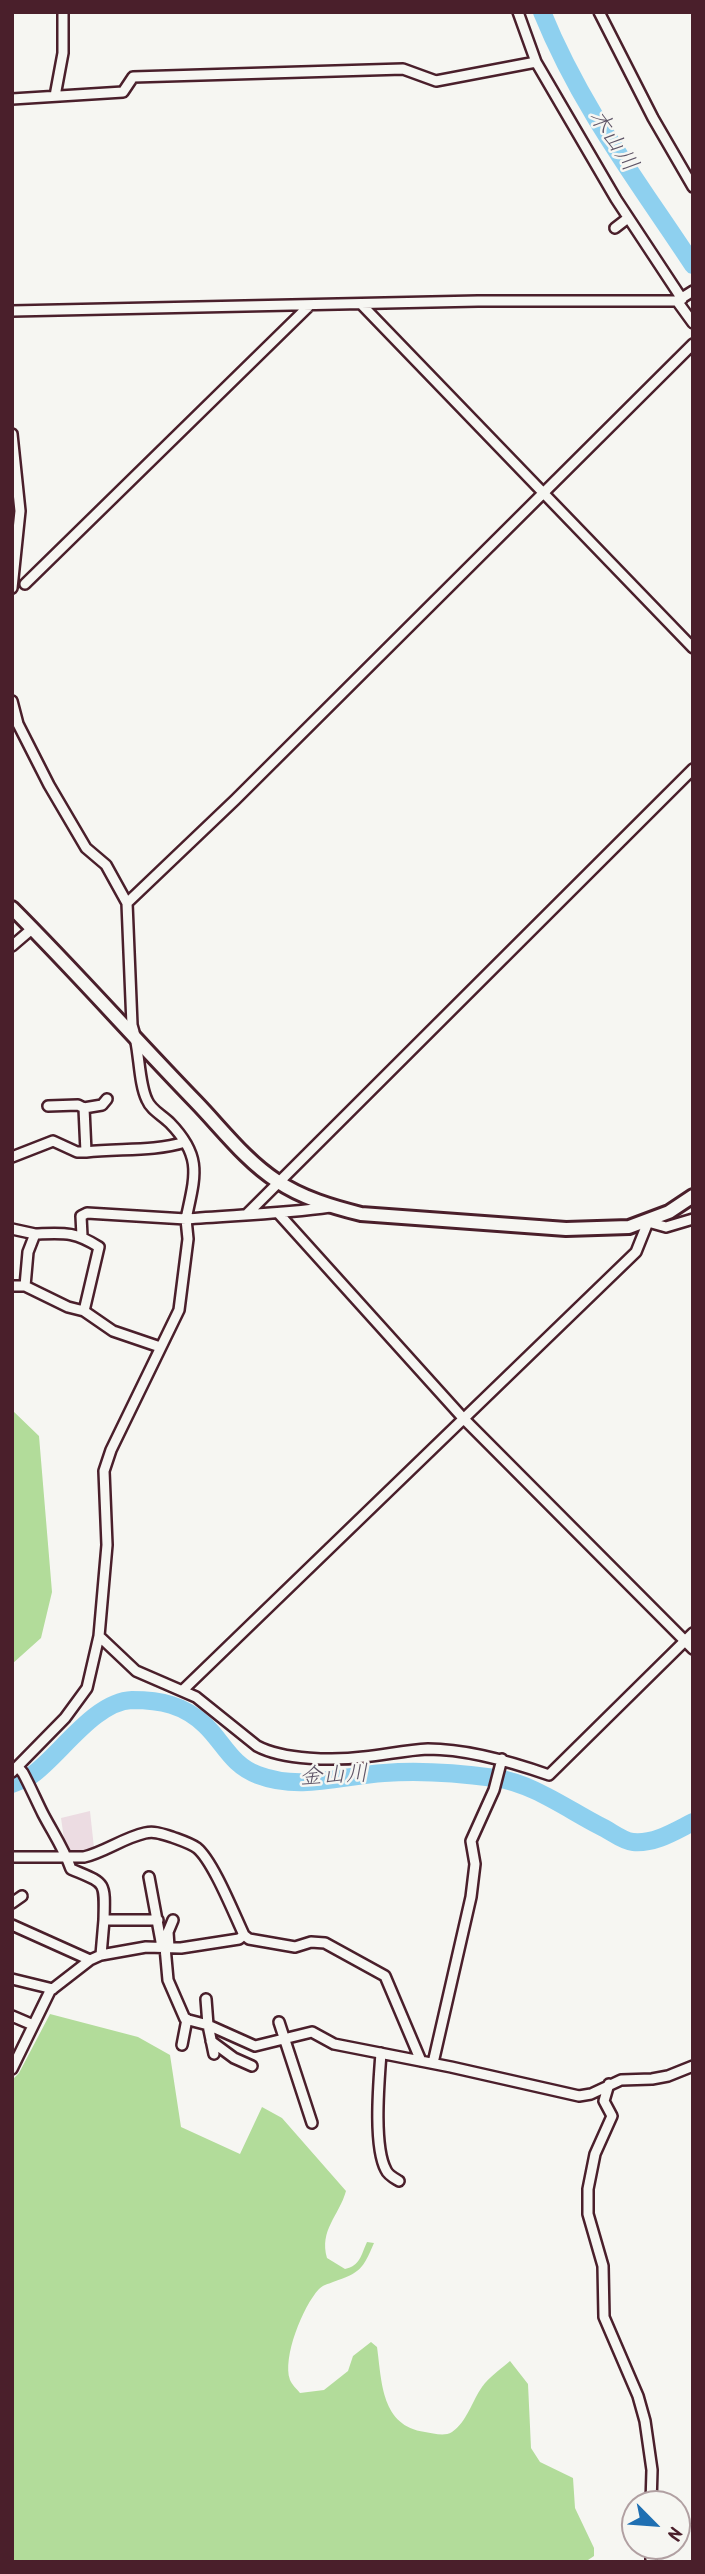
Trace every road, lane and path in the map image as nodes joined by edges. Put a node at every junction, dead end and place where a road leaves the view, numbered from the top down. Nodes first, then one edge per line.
1 (63, 12) edge
2 (518, 12) edge
3 (599, 12) edge
4 (536, 62) junction
5 (55, 96) junction
6 (12, 99) edge
7 (693, 187) edge
8 (628, 218) junction
9 (615, 228) dead end
10 (693, 291) edge
11 (680, 300) junction
12 (362, 305) junction
13 (309, 306) junction
14 (12, 311) edge
15 (693, 323) edge
16 (693, 344) edge
17 (12, 433) edge
18 (543, 495) junction
19 (25, 584) dead end
20 (12, 587) edge
21 (693, 648) edge
22 (12, 701) edge
23 (693, 769) edge
24 (127, 903) junction
25 (12, 908) edge
26 (33, 928) junction
27 (12, 947) edge
28 (138, 1041) junction
29 (107, 1099) dead end
30 (48, 1106) dead end
31 (84, 1108) junction
32 (185, 1142) junction
33 (86, 1152) junction
34 (12, 1157) edge
35 (277, 1181) junction
36 (693, 1196) edge
37 (330, 1207) junction
38 (247, 1214) junction
39 (279, 1214) junction
40 (186, 1219) junction
41 (693, 1219) edge
42 (648, 1222) junction
43 (12, 1229) edge
44 (35, 1234) junction
45 (82, 1236) junction
46 (12, 1286) edge
47 (25, 1286) junction
48 (83, 1311) junction
49 (160, 1347) junction
50 (463, 1418) junction
51 (693, 1633) edge
52 (99, 1636) junction
53 (685, 1641) junction
54 (693, 1649) edge
55 (183, 1690) junction
56 (501, 1763) junction
57 (15, 1770) edge
58 (66, 1856) junction
59 (12, 1857) edge
60 (149, 1877) dead end
61 (22, 1896) dead end
62 (12, 1903) edge
63 (104, 1920) junction
64 (158, 1920) junction
65 (173, 1920) dead end
66 (12, 1925) edge
67 (243, 1935) junction
68 (165, 1947) junction
69 (101, 1955) junction
70 (90, 1960) junction
71 (12, 1979) edge
72 (53, 1989) junction
73 (206, 1999) dead end
74 (12, 2016) edge
75 (187, 2019) junction
76 (279, 2022) dead end
77 (33, 2025) junction
78 (208, 2025) junction
79 (286, 2038) junction
80 (211, 2041) junction
81 (182, 2045) dead end
82 (380, 2053) junction
83 (214, 2054) dead end
84 (421, 2061) junction
85 (433, 2063) junction
86 (252, 2066) dead end
87 (693, 2066) edge
88 (12, 2069) edge
89 (609, 2084) junction
90 (312, 2123) dead end
91 (399, 2181) dead end
92 (651, 2490) edge

1 - 5 street
2 - 4 street
3 - 7 street
4 - 5 street
4 - 8 street
5 - 6 street
8 - 9 street
8 - 11 street
10 - 11 street
11 - 12 street
11 - 15 street
12 - 13 street
12 - 18 street
13 - 14 street
13 - 19 street
16 - 18 street
17 - 20 street
18 - 21 street
18 - 24 street
22 - 24 street
23 - 35 street
24 - 28 street
25 - 26 street
26 - 27 street
26 - 28 street
28 - 32 street
28 - 35 street
29 - 31 street
30 - 31 street
31 - 33 street
32 - 33 street
32 - 40 street
33 - 34 street
35 - 37 street
35 - 38 street
36 - 42 street
37 - 39 street
37 - 42 street
38 - 39 street
38 - 40 street
39 - 50 street
40 - 45 street
40 - 49 street
41 - 42 street
42 - 50 street
43 - 44 street
44 - 45 street
44 - 47 street
45 - 48 street
46 - 47 street
47 - 48 street
48 - 49 street
49 - 52 street
50 - 53 street
50 - 55 street
51 - 53 street
52 - 55 street
52 - 57 street
53 - 54 street
53 - 56 street
55 - 56 street
56 - 85 street
57 - 58 street
58 - 59 street
58 - 63 street
58 - 67 street
60 - 64 street
61 - 62 street
63 - 64 street
63 - 69 street
64 - 68 street
65 - 68 street
66 - 70 street
67 - 68 street
67 - 84 street
68 - 69 street
68 - 75 street
69 - 70 street
70 - 72 street
71 - 72 street
72 - 77 street
73 - 78 street
74 - 77 street
75 - 78 street
75 - 81 street
76 - 79 street
77 - 88 street
78 - 79 street
78 - 80 street
79 - 82 street
79 - 90 street
80 - 83 street
80 - 86 street
82 - 84 street
82 - 91 street
84 - 85 street
85 - 89 street
87 - 89 street
89 - 92 street

